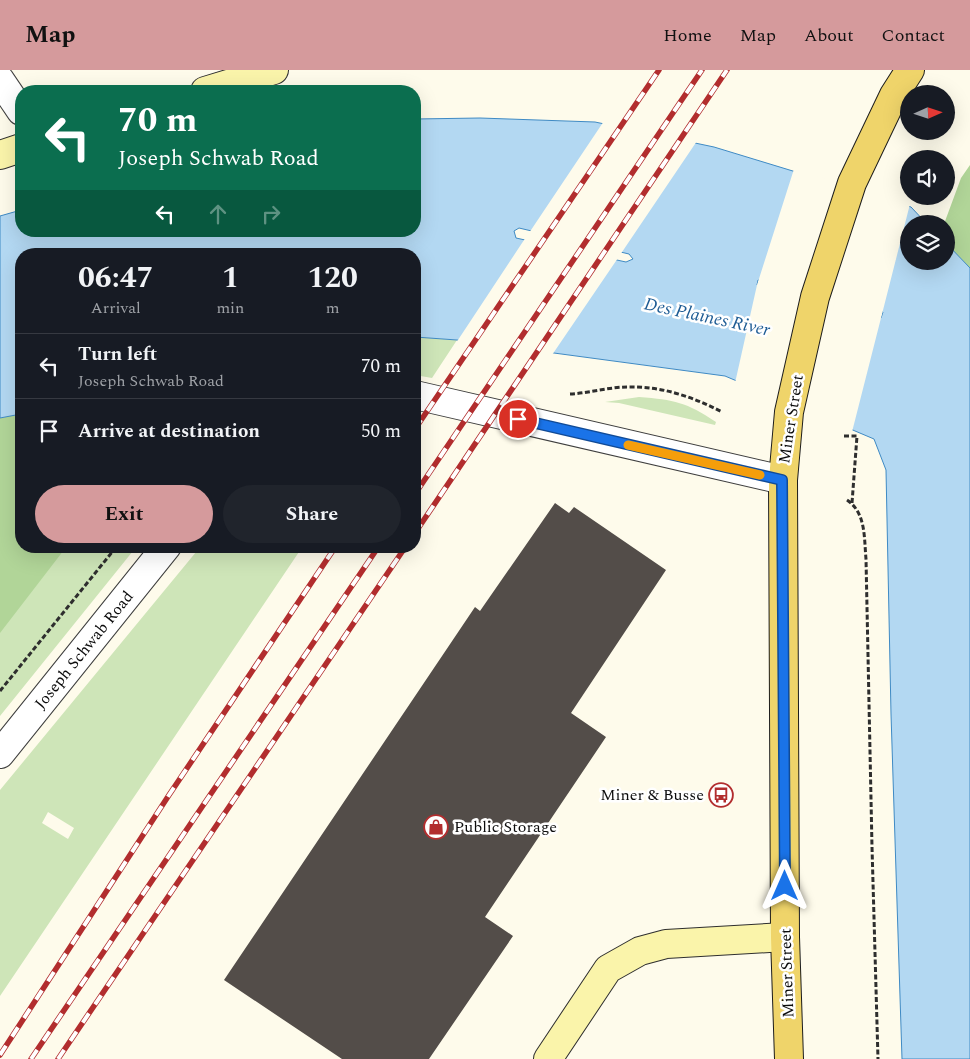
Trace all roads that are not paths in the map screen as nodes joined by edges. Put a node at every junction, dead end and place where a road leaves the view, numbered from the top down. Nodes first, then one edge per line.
1 (274, 70) edge
2 (882, 70) edge
3 (910, 70) edge
4 (0, 80) edge
5 (225, 85) edge
6 (894, 95) junction
7 (15, 102) edge
8 (15, 150) edge
9 (0, 155) edge
10 (421, 396) edge
11 (782, 480) junction
12 (161, 553) edge
13 (0, 754) edge
14 (785, 937) junction
15 (548, 1059) edge
16 (789, 1059) edge

1 - 5 main road
2 - 6 main road
3 - 6 main road, Miner Street
4 - 7 street
6 - 11 main road, Miner Street
8 - 9 main road
10 - 11 street
11 - 14 main road, Miner Street
12 - 13 street, Joseph Schwab Road
14 - 15 main road
14 - 16 main road, Miner Street

